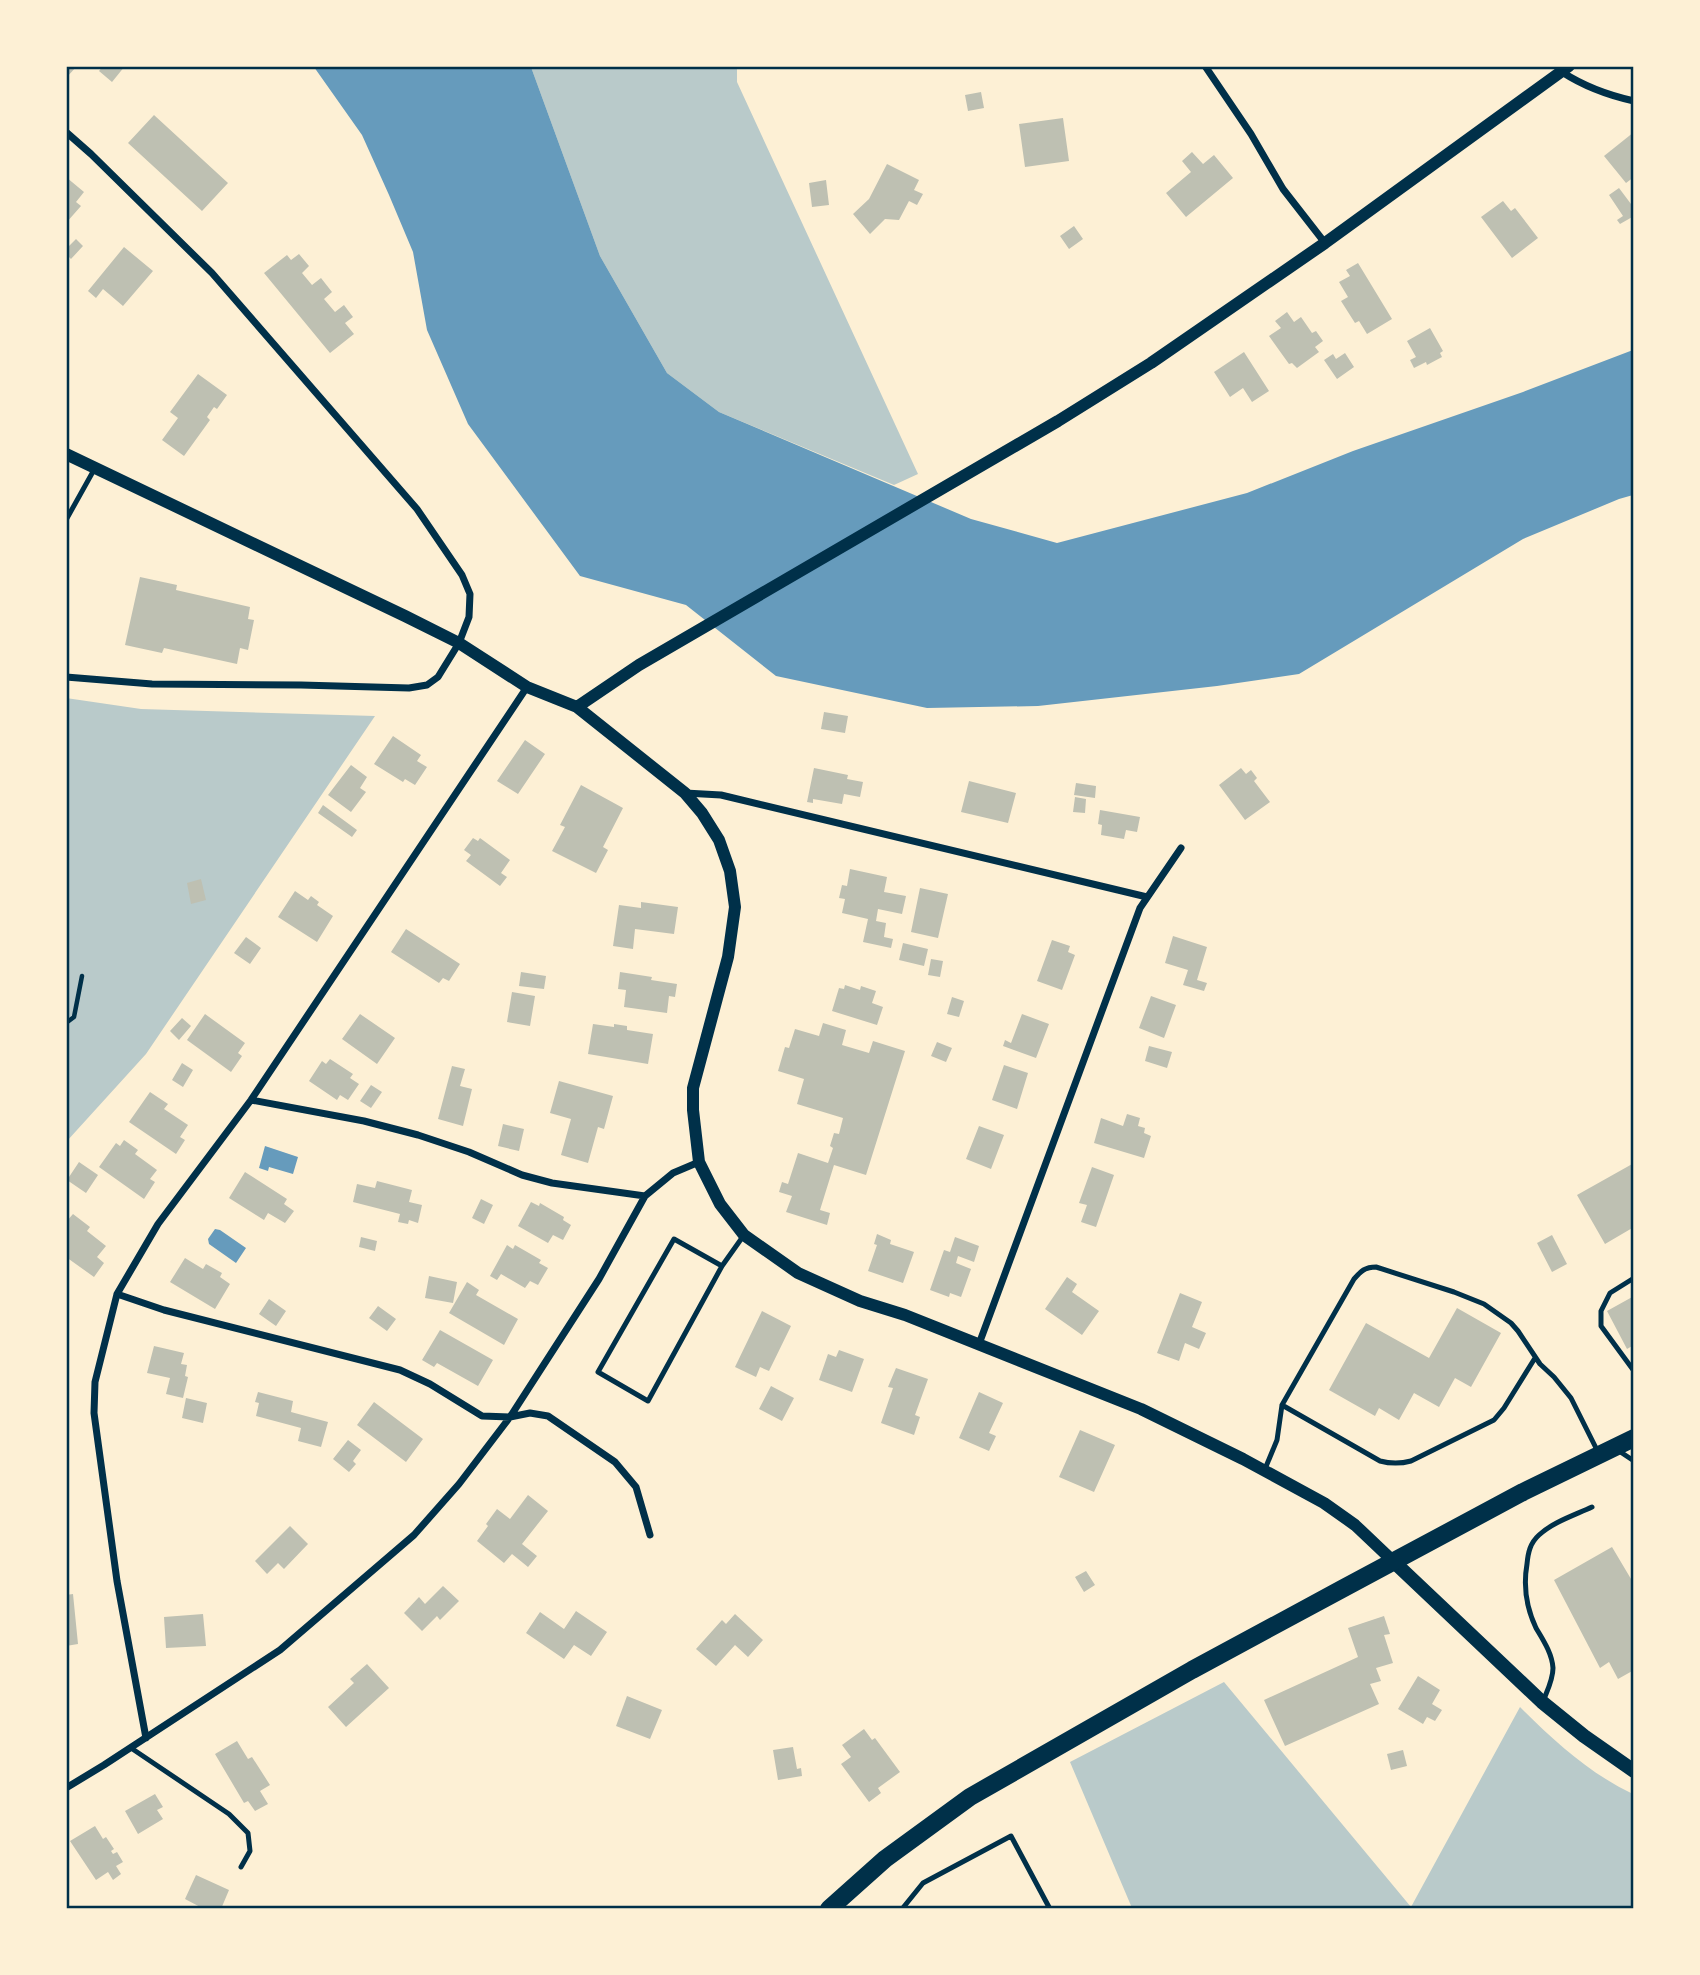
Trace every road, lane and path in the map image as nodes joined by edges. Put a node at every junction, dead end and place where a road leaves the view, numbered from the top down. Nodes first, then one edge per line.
1 (1205, 66) edge
2 (1562, 68) edge
3 (1633, 101) edge
4 (66, 132) edge
5 (1325, 243) junction
6 (66, 454) edge
7 (95, 468) junction
8 (66, 520) edge
9 (459, 643) junction
10 (66, 677) edge
11 (527, 687) junction
12 (577, 707) junction
13 (685, 793) junction
14 (1181, 848) dead end
15 (1147, 897) junction
16 (82, 975) dead end
17 (66, 1023) edge
18 (251, 1100) junction
19 (699, 1161) junction
20 (645, 1196) junction
21 (744, 1235) junction
22 (722, 1266) junction
23 (1633, 1278) edge
24 (117, 1294) junction
25 (979, 1344) junction
26 (1535, 1358) junction
27 (1633, 1371) edge
28 (1282, 1405) junction
29 (510, 1417) junction
30 (1633, 1438) edge
31 (1606, 1451) junction
32 (1633, 1461) edge
33 (1264, 1471) junction
34 (1592, 1507) dead end
35 (650, 1535) dead end
36 (1393, 1561) junction
37 (1542, 1702) junction
38 (146, 1738) junction
39 (131, 1748) junction
40 (1633, 1771) edge
41 (66, 1788) edge
42 (241, 1867) dead end
43 (829, 1909) edge
44 (902, 1909) edge
45 (1050, 1909) edge

1 - 5 street
2 - 3 street
2 - 5 street
4 - 9 street
5 - 12 street
6 - 7 street
7 - 8 lane
7 - 9 street
9 - 10 street
9 - 11 street
11 - 12 street
11 - 18 street
12 - 13 street
13 - 15 street
13 - 19 street
14 - 15 street
15 - 25 street
16 - 17 path
18 - 20 street
18 - 24 street
19 - 20 street
19 - 21 street
20 - 29 street
21 - 22 lane
21 - 25 street
22 - 22 lane
23 - 27 lane
24 - 29 street
24 - 38 street
25 - 33 street
26 - 28 lane
26 - 28 lane
26 - 31 lane
28 - 33 lane
29 - 35 street
29 - 38 street
30 - 31 main road
31 - 32 lane
31 - 36 main road
33 - 36 street
34 - 37 lane
36 - 37 main road
36 - 43 main road
37 - 40 main road
38 - 39 street
39 - 41 street
39 - 42 lane
44 - 45 lane

